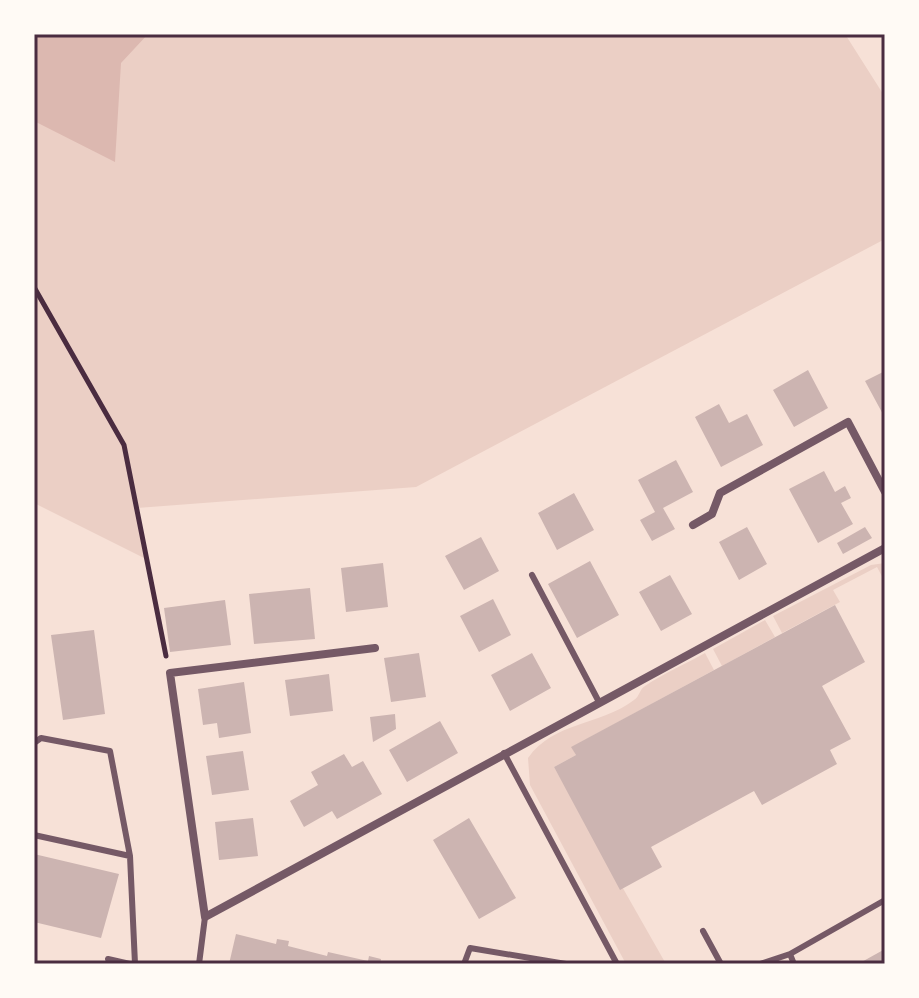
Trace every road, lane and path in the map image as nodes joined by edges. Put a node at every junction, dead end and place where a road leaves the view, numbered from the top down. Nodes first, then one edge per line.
1 (34, 287) edge
2 (885, 467) edge
3 (875, 473) junction
4 (885, 492) edge
5 (693, 525) dead end
6 (885, 548) edge
7 (532, 575) dead end
8 (375, 648) dead end
9 (170, 673) junction
10 (599, 702) junction
11 (34, 743) edge
12 (504, 753) junction
13 (34, 835) edge
14 (130, 856) junction
15 (885, 900) edge
16 (205, 917) junction
17 (703, 931) dead end
18 (790, 954) junction
19 (108, 959) dead end
20 (133, 964) edge
21 (199, 964) edge
22 (464, 964) edge
23 (566, 964) edge
24 (617, 964) edge
25 (721, 964) edge
26 (760, 964) edge
27 (794, 964) edge

1 - 9 path
2 - 3 street
3 - 4 street
3 - 5 street
6 - 10 street
7 - 10 lane
8 - 9 street
9 - 16 street
10 - 12 street
11 - 14 lane
12 - 16 street
12 - 24 lane
13 - 14 lane
14 - 20 lane
15 - 18 lane
16 - 21 lane
17 - 25 lane
18 - 26 lane
18 - 27 lane
19 - 20 lane
22 - 23 lane

